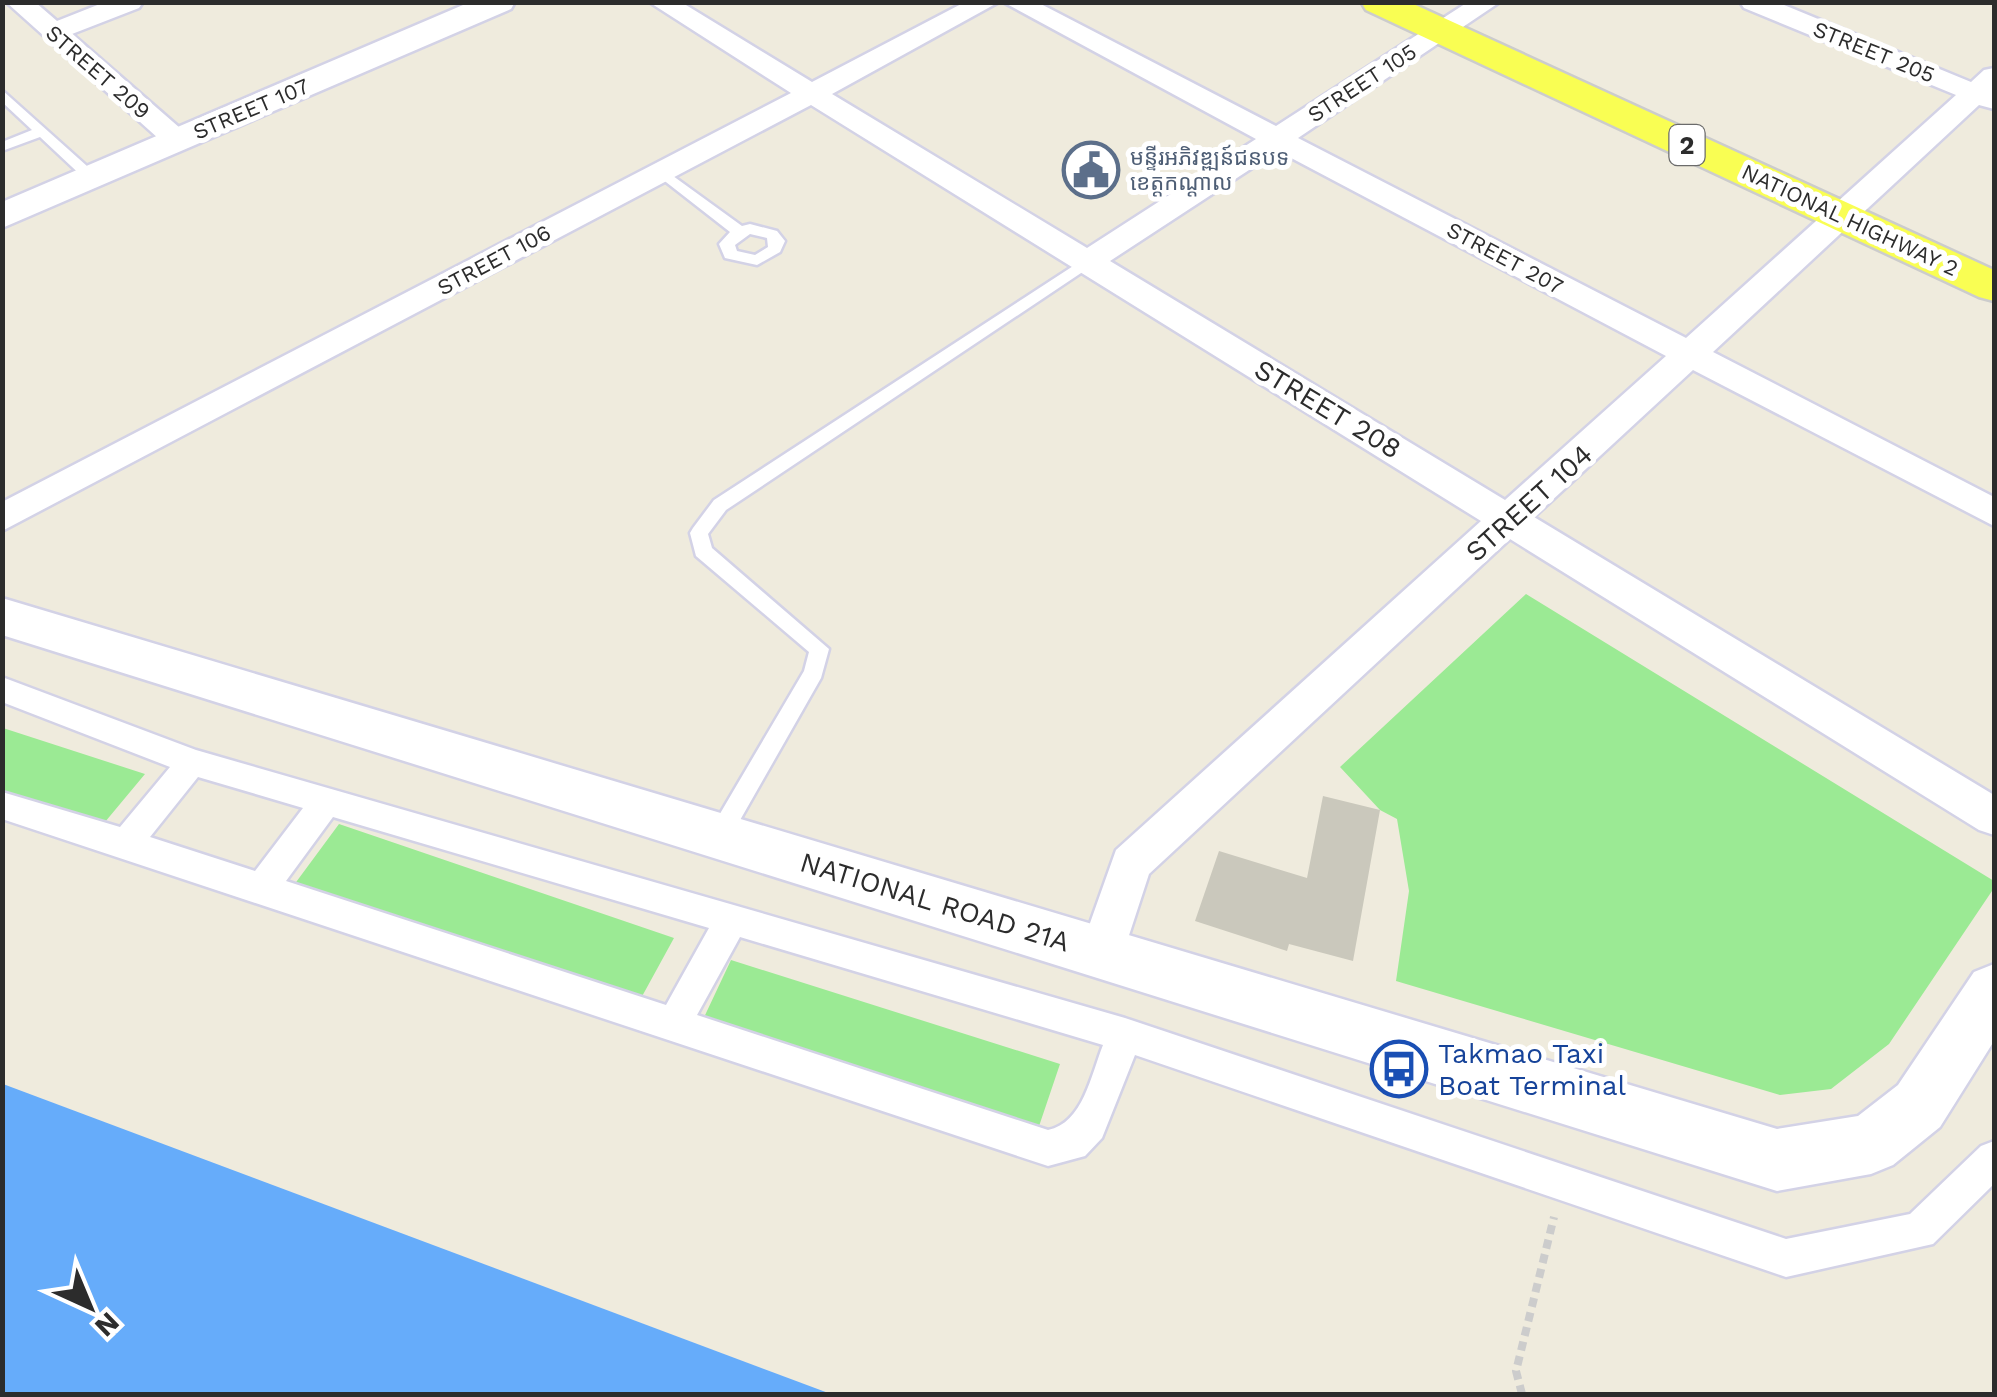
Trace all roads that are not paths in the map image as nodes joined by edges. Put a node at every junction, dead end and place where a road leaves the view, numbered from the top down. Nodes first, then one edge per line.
1 (18, 2) edge
2 (130, 2) edge
3 (498, 2) edge
4 (662, 2) edge
5 (986, 2) edge
6 (1016, 2) edge
7 (1379, 2) edge
8 (1487, 2) edge
9 (1753, 2) edge
10 (53, 32) junction
11 (1442, 32) junction
12 (1988, 90) edge
13 (2, 94) edge
14 (812, 94) junction
15 (42, 131) junction
16 (1277, 139) junction
17 (178, 141) junction
18 (2, 147) edge
19 (662, 172) junction
20 (92, 178) junction
21 (2, 216) edge
22 (1842, 216) junction
23 (739, 232) dead end
24 (1087, 262) junction
25 (1994, 286) edge
26 (1692, 355) junction
27 (1994, 513) edge
28 (2, 518) edge
29 (1511, 521) junction
30 (2, 616) edge
31 (2, 689) edge
32 (192, 762) junction
33 (326, 801) junction
34 (2, 805) edge
35 (1994, 816) edge
36 (719, 836) junction
37 (126, 843) junction
38 (262, 888) junction
39 (732, 919) junction
40 (1102, 954) junction
41 (1994, 991) edge
42 (674, 1024) junction
43 (1125, 1035) junction
44 (1994, 1158) edge

1 - 10 street, STREET 209
2 - 10 street
3 - 17 street, STREET 107
4 - 14 street, STREET 208
5 - 14 street, STREET 106
6 - 16 street, STREET 207
7 - 11 main road, NATIONAL HIGHWAY 2 / 2
8 - 11 street, STREET 105
9 - 12 street, STREET 205
10 - 17 street, STREET 209
11 - 16 street, STREET 105
11 - 22 main road, NATIONAL HIGHWAY 2 / 2
12 - 22 street, STREET 104
13 - 15 lane
14 - 19 street, STREET 106
14 - 24 street, STREET 208
15 - 18 lane
15 - 20 lane
16 - 24 street, STREET 105
16 - 26 street, STREET 207
17 - 20 street, STREET 107
19 - 23 lane
19 - 28 street, STREET 106
20 - 21 street, STREET 107
22 - 25 main road, NATIONAL HIGHWAY 2 / 2
22 - 26 street, STREET 104
24 - 29 street, STREET 208
24 - 36 lane
26 - 27 street, STREET 207
26 - 29 street, STREET 104
29 - 35 street, STREET 208
29 - 40 street, STREET 104
30 - 36 street, NATIONAL ROAD 21A
31 - 32 street
32 - 33 street
32 - 37 street
33 - 38 street
33 - 39 street
34 - 37 street
36 - 40 street, NATIONAL ROAD 21A
37 - 38 street
38 - 42 street
39 - 42 street
39 - 43 street
40 - 41 street, NATIONAL ROAD 21A
42 - 43 street
43 - 44 street

